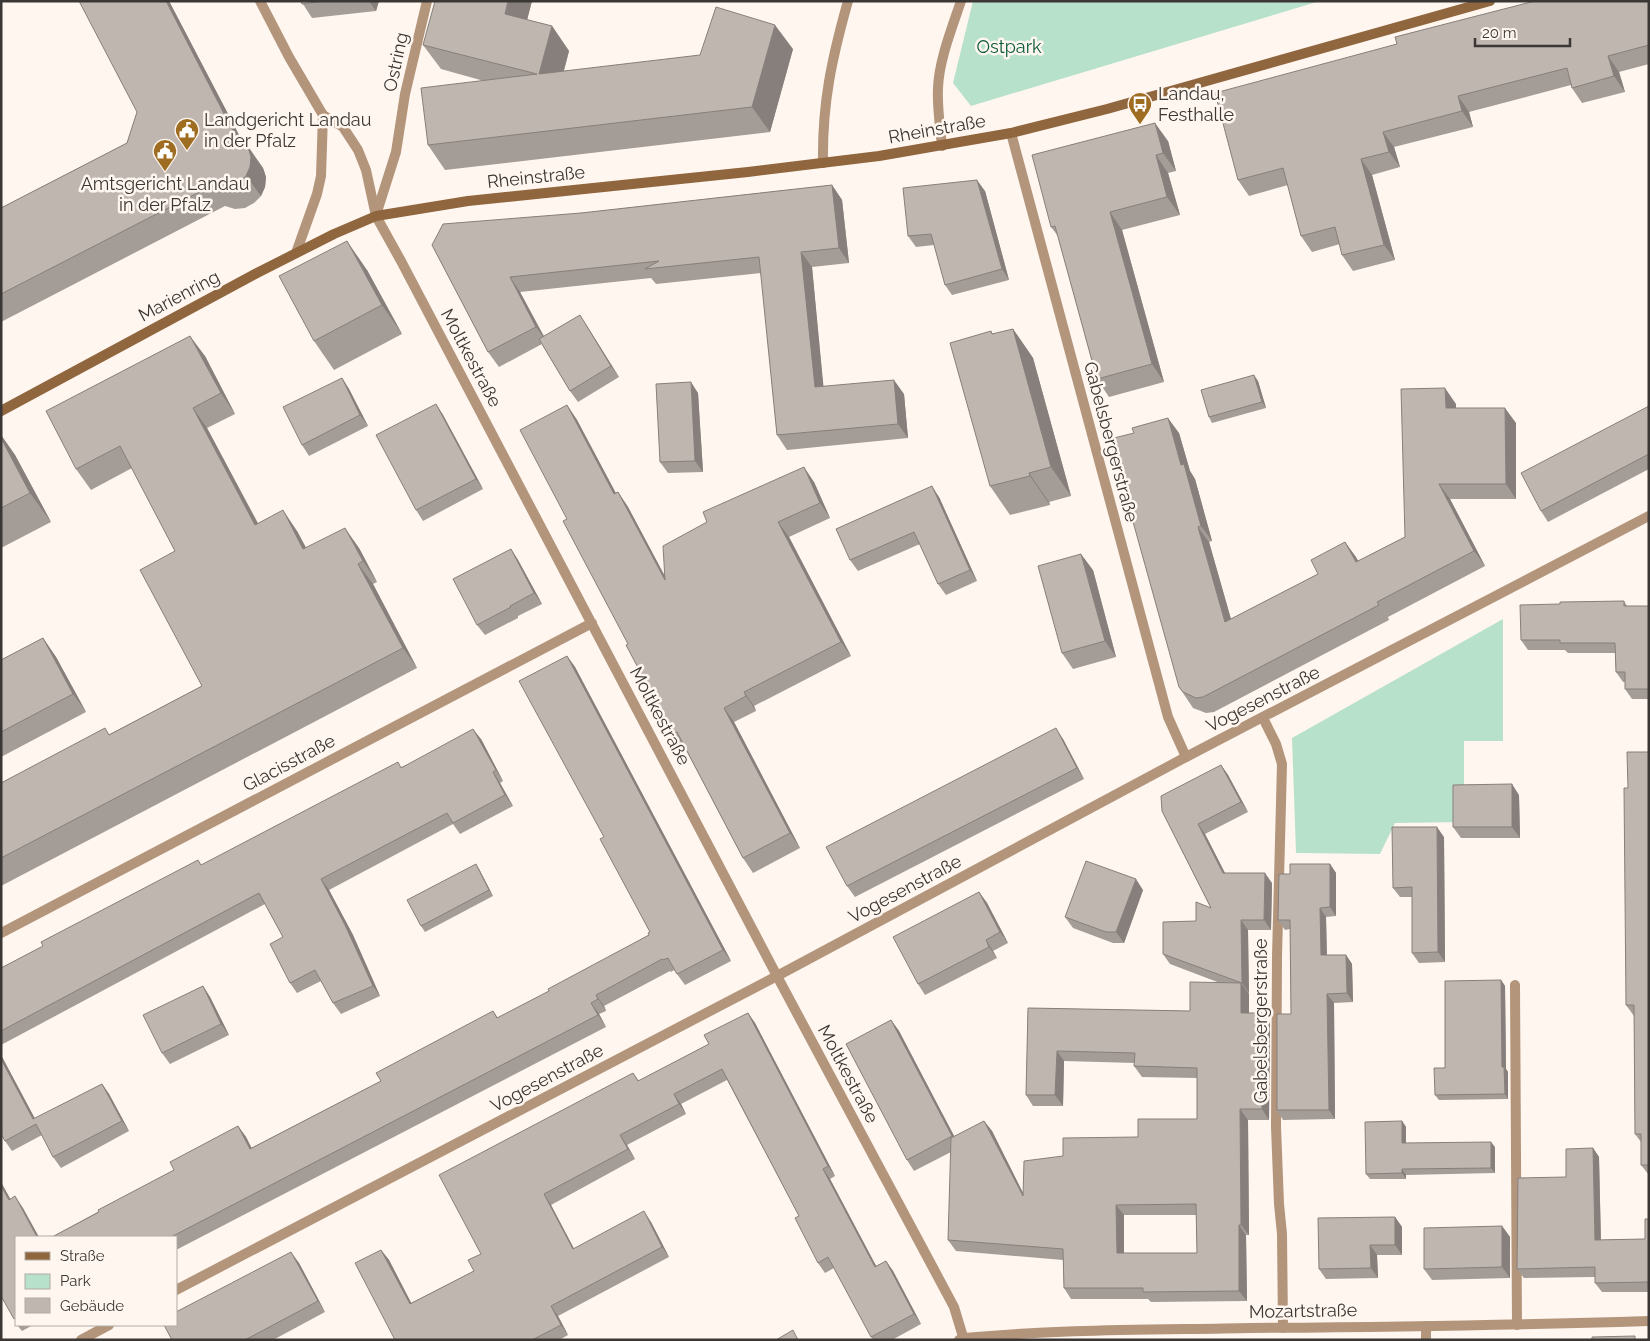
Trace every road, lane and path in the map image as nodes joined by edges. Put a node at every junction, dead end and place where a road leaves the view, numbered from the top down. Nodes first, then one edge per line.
1 (260, 1) edge
2 (427, 1) edge
3 (848, 1) edge
4 (961, 1) edge
5 (1490, 1) edge
6 (322, 115) junction
7 (1011, 133) junction
8 (942, 146) junction
9 (823, 163) junction
10 (376, 216) junction
11 (296, 253) junction
12 (1, 411) edge
13 (1649, 516) edge
14 (592, 623) junction
15 (1262, 718) junction
16 (1186, 757) junction
17 (1, 933) edge
18 (777, 976) junction
19 (1515, 985) dead end
20 (178, 1289) edge
21 (1649, 1321) edge
22 (1517, 1325) junction
23 (107, 1326) edge
24 (1426, 1326) junction
25 (1283, 1328) junction
26 (962, 1339) edge
27 (81, 1340) edge
28 (1426, 1340) edge

1 - 6 street, Moltkestraße
2 - 10 street, Ostring
3 - 9 street
4 - 8 street
5 - 7 main road, Rheinstraße
6 - 10 street, Moltkestraße
6 - 11 street
7 - 8 main road, Rheinstraße
7 - 16 street, Gabelsbergerstraße
8 - 9 main road, Rheinstraße
9 - 10 main road, Rheinstraße
10 - 11 main road, Marienring
10 - 14 street, Moltkestraße
11 - 12 main road, Marienring
13 - 15 street, Vogesenstraße
14 - 17 street, Glacisstraße
14 - 18 street, Moltkestraße
15 - 16 street, Vogesenstraße
15 - 25 street, Gabelsbergerstraße
16 - 18 street, Vogesenstraße
18 - 20 street, Vogesenstraße
18 - 26 street, Moltkestraße
19 - 22 street
21 - 22 street, Mozartstraße
22 - 24 street, Mozartstraße
23 - 27 street
24 - 25 street, Mozartstraße
24 - 28 street
25 - 26 street, Mozartstraße

